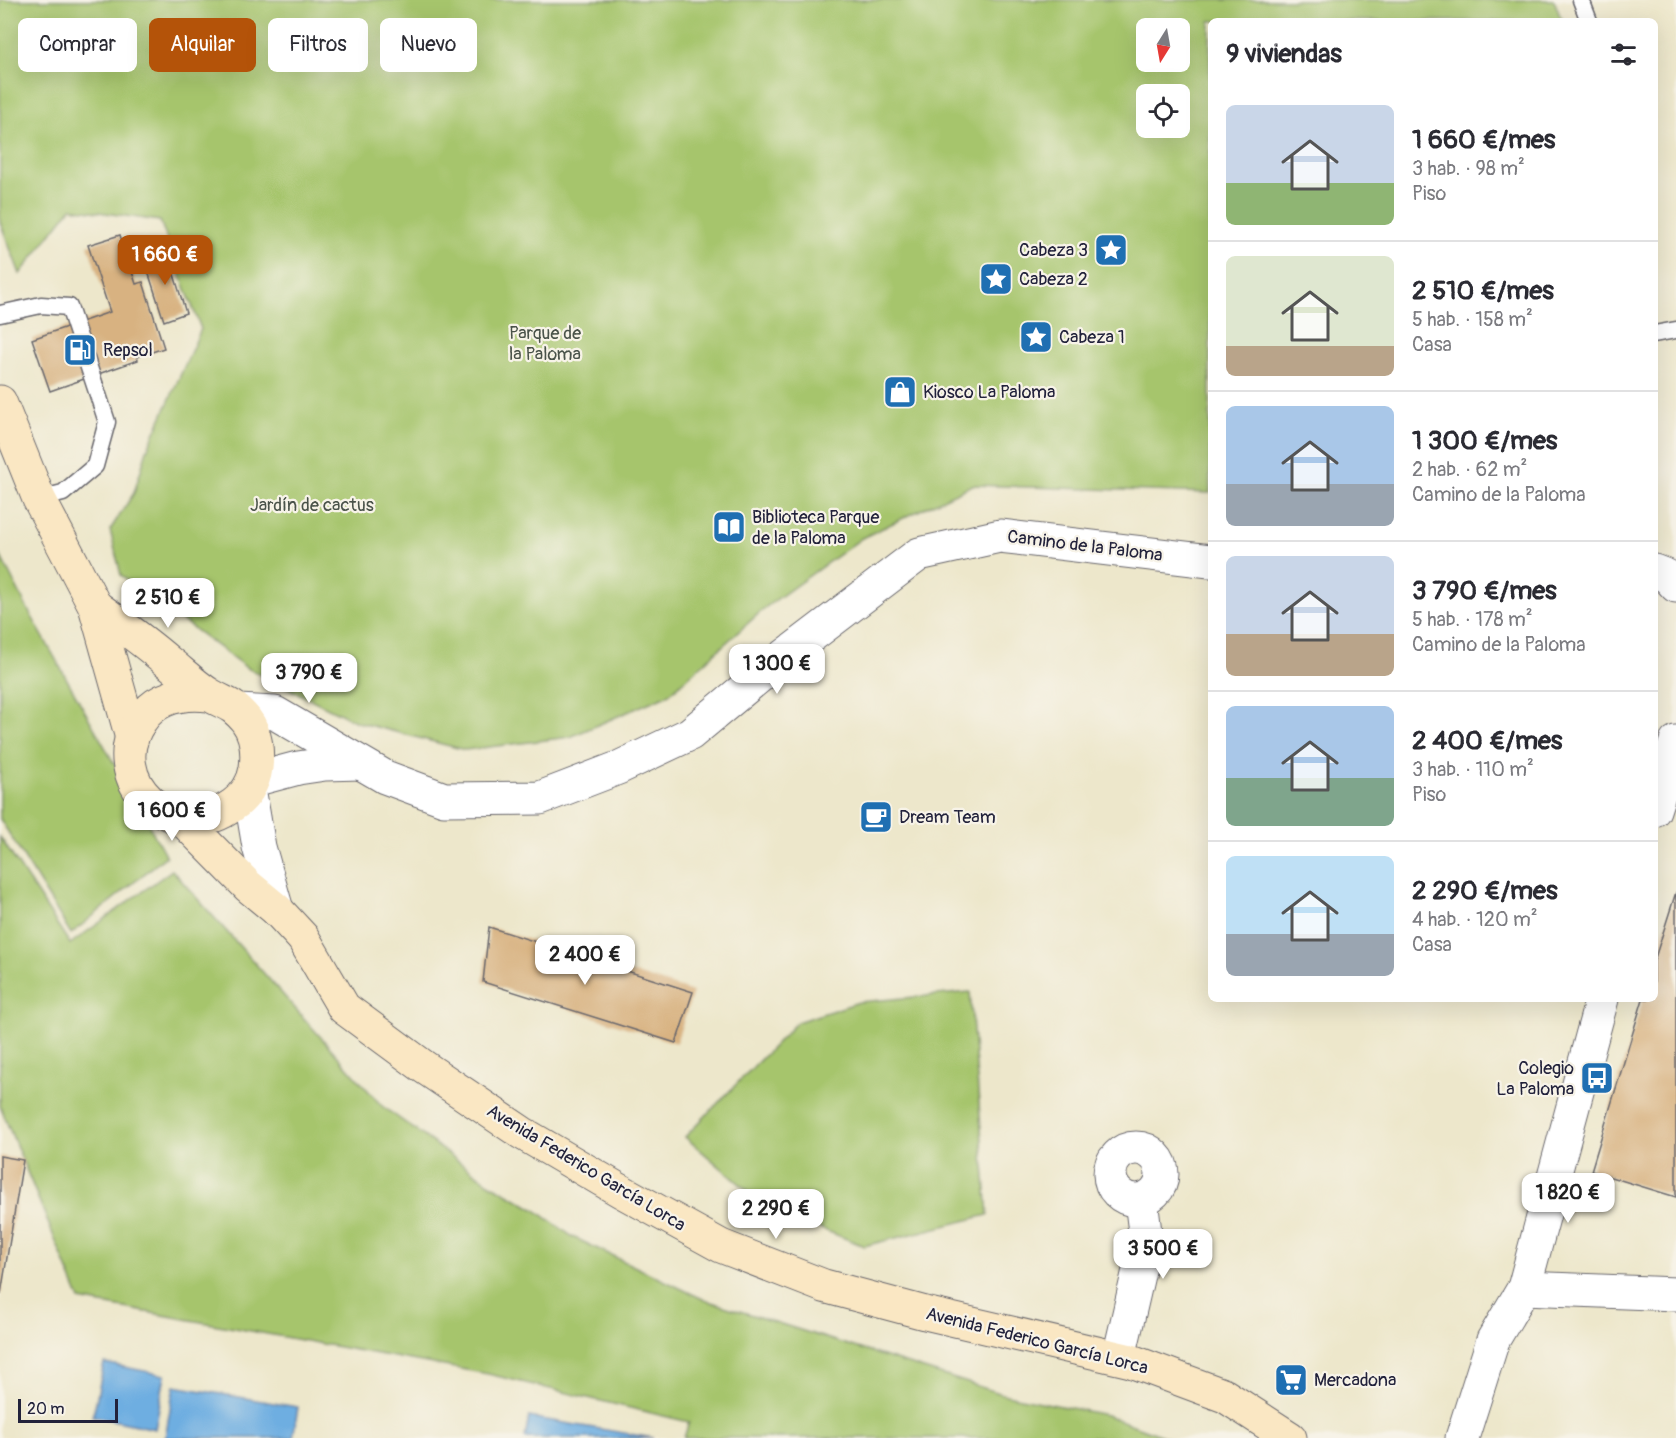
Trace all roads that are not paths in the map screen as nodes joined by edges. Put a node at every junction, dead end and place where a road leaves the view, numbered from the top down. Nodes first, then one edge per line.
1 (1581, 0) edge
2 (1588, 18) edge
3 (0, 314) edge
4 (1676, 330) edge
5 (1658, 333) edge
6 (0, 402) edge
7 (39, 500) junction
8 (1208, 561) edge
9 (1658, 573) edge
10 (1676, 586) edge
11 (95, 606) junction
12 (209, 695) junction
13 (238, 711) junction
14 (132, 738) junction
15 (1676, 742) edge
16 (360, 763) junction
17 (251, 784) junction
18 (1658, 798) edge
19 (180, 817) junction
20 (277, 910) junction
21 (1601, 1002) edge
22 (1141, 1200) dead end
23 (1524, 1288) junction
24 (1676, 1294) edge
25 (1119, 1357) junction
26 (1461, 1435) edge
27 (1290, 1438) edge

1 - 2 lane
3 - 7 lane
4 - 5 lane
6 - 7 street
7 - 11 street
8 - 16 street, Camino de la Paloma
9 - 10 street
11 - 12 street
11 - 14 street
12 - 13 street
12 - 14 street
13 - 16 street, Camino de la Paloma
13 - 17 street
14 - 19 street
15 - 18 street
16 - 17 street
17 - 19 street
17 - 20 street
19 - 20 street, Avenida Federico García Lorca
20 - 25 street, Avenida Federico García Lorca
21 - 23 street
22 - 25 street
23 - 24 street
23 - 26 street
25 - 27 street, Avenida Federico García Lorca

